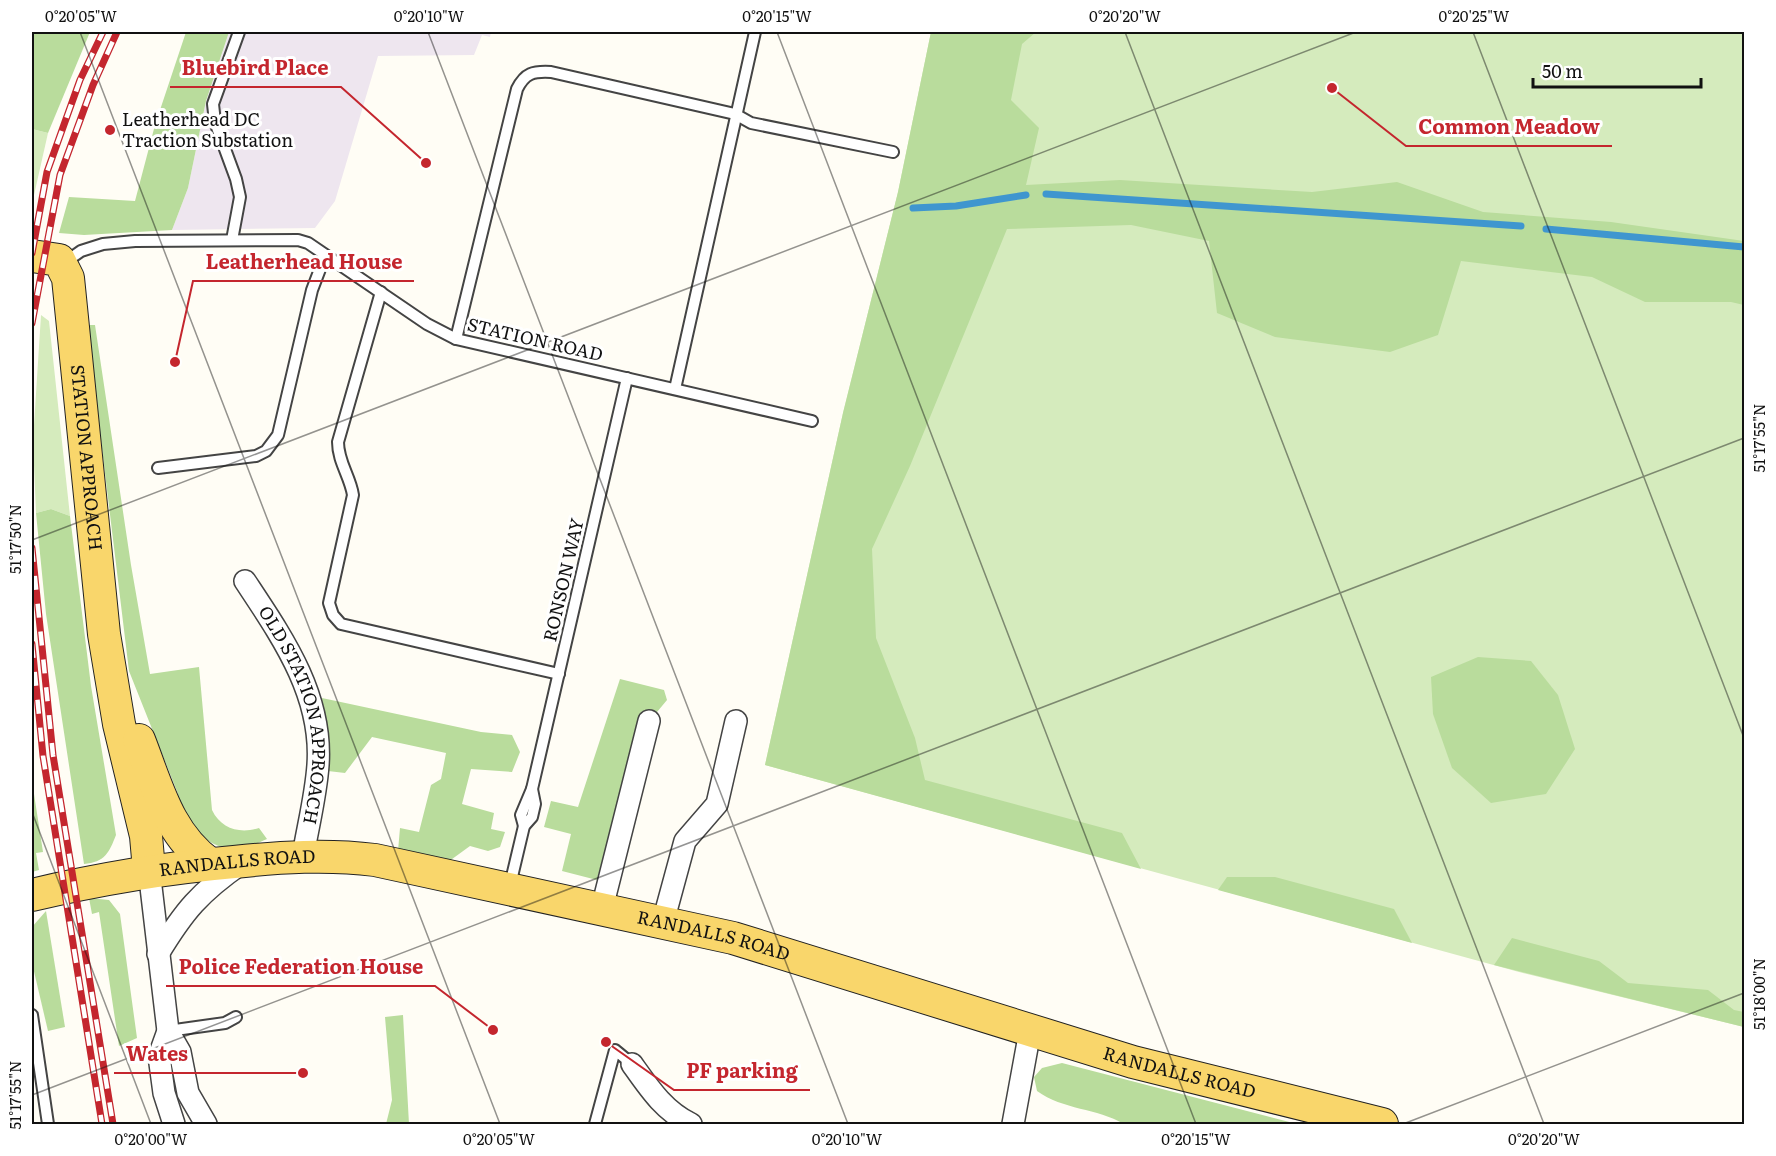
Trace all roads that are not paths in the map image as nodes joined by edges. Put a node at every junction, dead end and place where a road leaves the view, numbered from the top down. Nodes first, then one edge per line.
1 (238, 32) edge
2 (755, 32) edge
3 (735, 114) junction
4 (893, 152) dead end
5 (232, 240) junction
6 (32, 256) edge
7 (325, 256) junction
8 (63, 264) junction
9 (381, 292) junction
10 (456, 339) junction
11 (627, 378) junction
12 (675, 389) junction
13 (812, 421) dead end
14 (158, 468) dead end
15 (245, 581) dead end
16 (560, 674) junction
17 (112, 685) junction
18 (649, 720) dead end
19 (736, 721) dead end
20 (303, 856) junction
21 (246, 861) junction
22 (210, 864) junction
23 (149, 870) junction
24 (509, 887) junction
25 (32, 895) edge
26 (602, 908) junction
27 (663, 922) junction
28 (158, 954) junction
29 (32, 1015) edge
30 (236, 1017) dead end
31 (168, 1031) junction
32 (1030, 1031) junction
33 (632, 1064) joint
34 (48, 1125) edge
35 (174, 1125) edge
36 (206, 1125) edge
37 (595, 1125) edge
38 (691, 1125) edge
39 (1013, 1125) edge
40 (1382, 1125) edge

1 - 5 lane
2 - 3 lane
3 - 4 lane
3 - 10 lane
3 - 12 lane
5 - 7 lane, STATION ROAD
5 - 8 lane, STATION ROAD
6 - 8 main road
7 - 9 lane, STATION ROAD
7 - 14 lane
8 - 17 main road, STATION APPROACH
9 - 10 lane, STATION ROAD
9 - 16 lane
10 - 11 lane, STATION ROAD
11 - 12 lane, STATION ROAD
11 - 16 lane, RONSON WAY
12 - 13 lane, STATION ROAD
15 - 20 street, OLD STATION APPROACH
16 - 24 lane, RONSON WAY
17 - 22 main road, STATION APPROACH
17 - 23 main road, STATION APPROACH
18 - 26 street
19 - 27 street
20 - 21 main road, RANDALLS ROAD
20 - 24 main road, RANDALLS ROAD
21 - 22 main road, RANDALLS ROAD
21 - 28 street
22 - 23 main road, RANDALLS ROAD
23 - 25 main road, RANDALLS ROAD
23 - 28 street
24 - 26 main road, RANDALLS ROAD
26 - 27 main road, RANDALLS ROAD
27 - 32 main road, RANDALLS ROAD
28 - 31 street
29 - 34 lane
30 - 31 lane
31 - 35 street
31 - 36 street
32 - 39 street
32 - 40 main road, RANDALLS ROAD
33 - 37 lane
33 - 38 street

